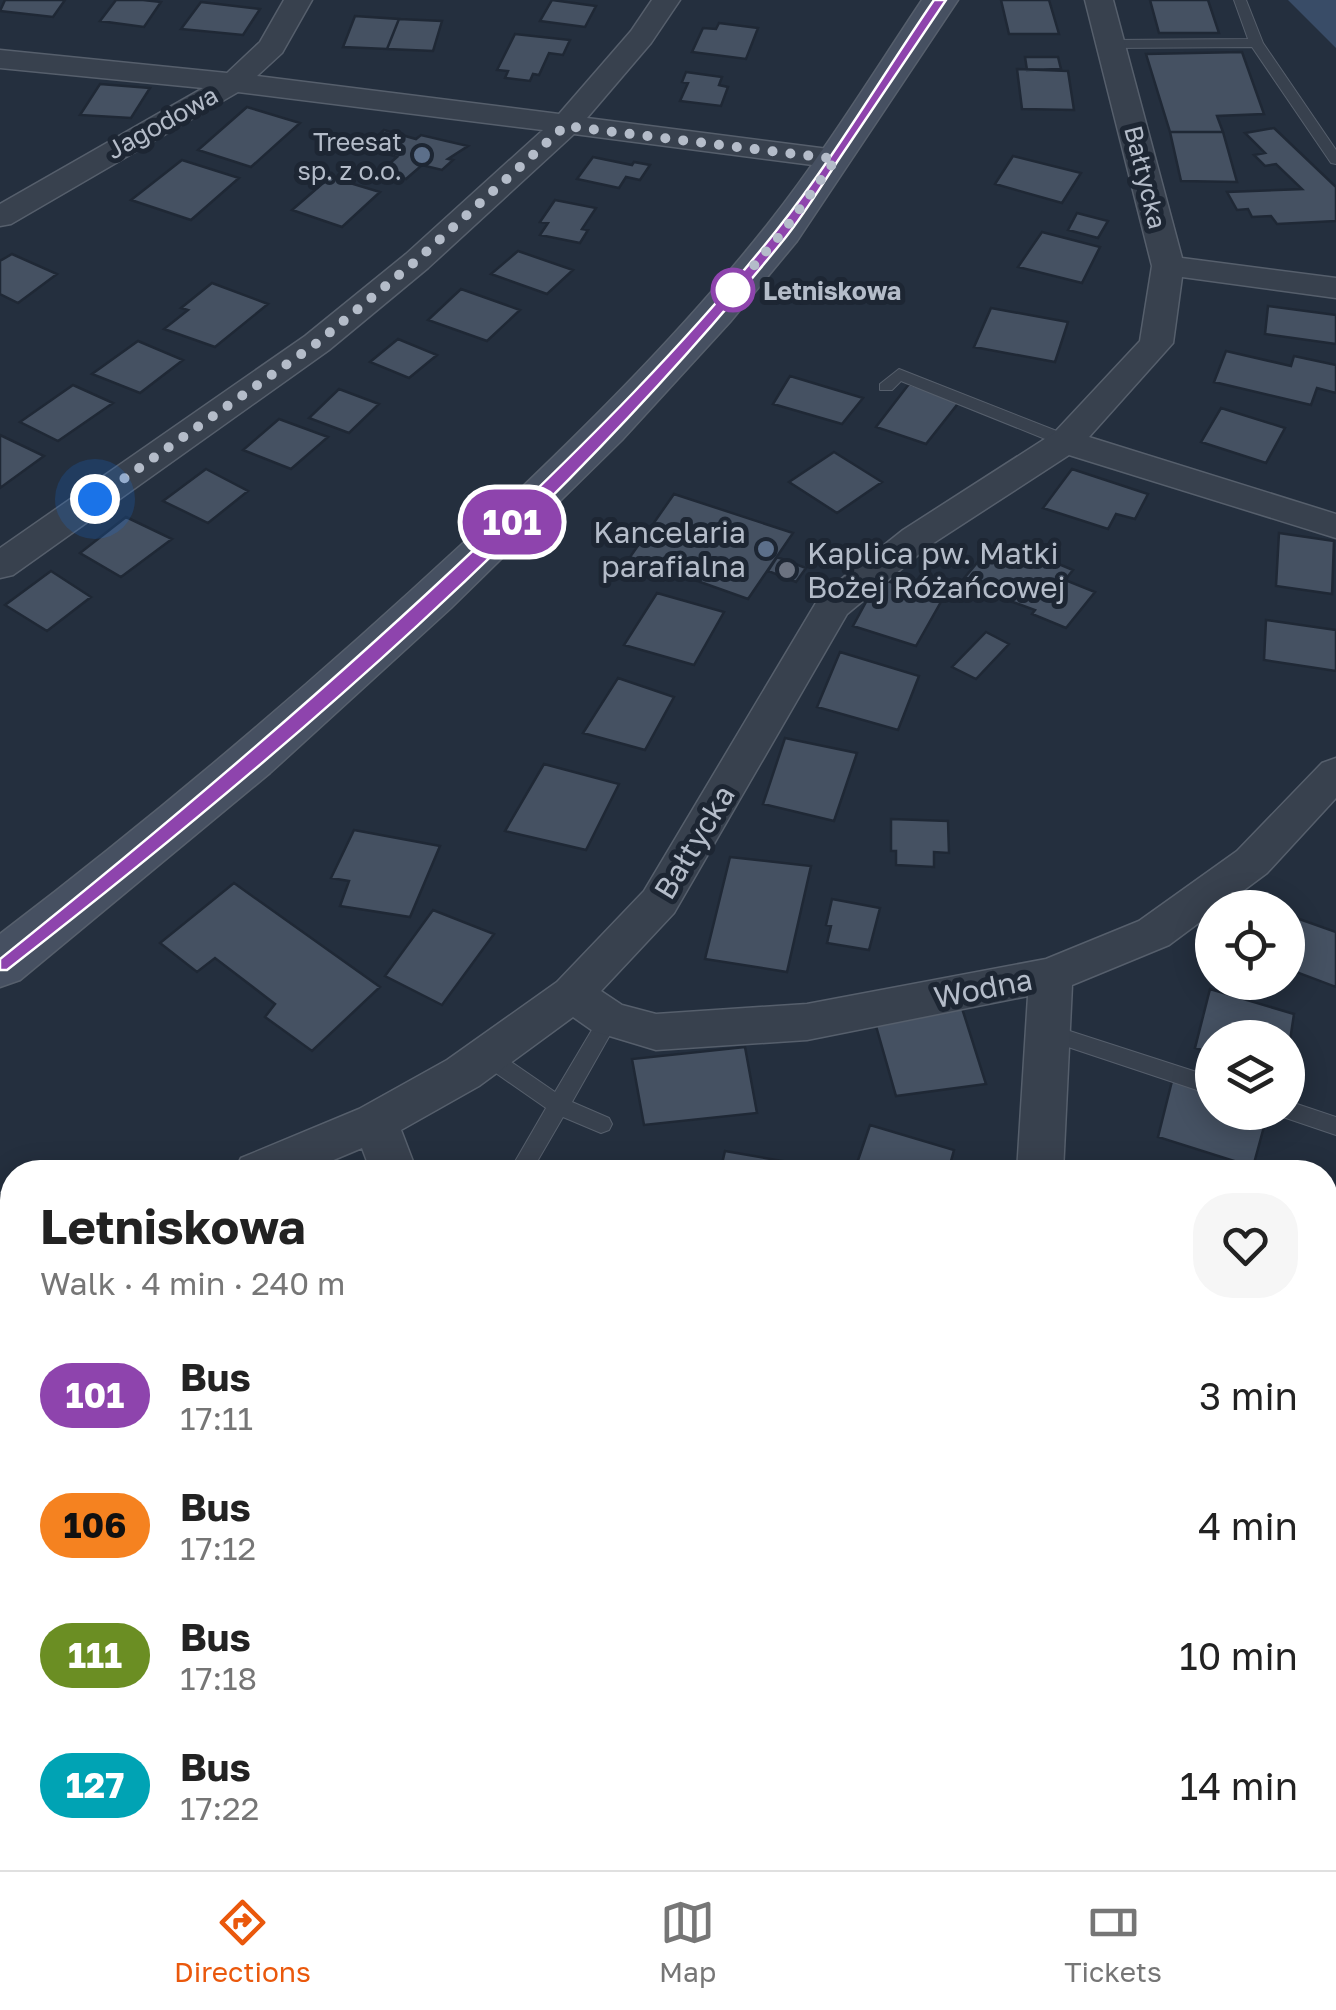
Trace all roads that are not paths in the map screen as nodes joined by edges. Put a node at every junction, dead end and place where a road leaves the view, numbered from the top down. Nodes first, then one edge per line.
1 (298, 0) edge
2 (666, 0) edge
3 (940, 0) edge
4 (1099, 0) edge
5 (1240, 0) edge
6 (1256, 43) junction
7 (1112, 44) junction
8 (0, 59) edge
9 (232, 83) junction
10 (565, 126) junction
11 (836, 159) junction
12 (1336, 160) edge
13 (0, 216) edge
14 (1168, 266) junction
15 (1336, 288) edge
16 (886, 387) dead end
17 (1066, 441) junction
18 (1336, 526) edge
19 (0, 566) edge
20 (1336, 773) edge
21 (0, 965) edge
22 (1051, 975) junction
23 (590, 1006) junction
24 (1048, 1032) junction
25 (487, 1056) junction
26 (1195, 1080) edge
27 (558, 1105) junction
28 (1305, 1116) edge
29 (375, 1122) junction
30 (602, 1124) dead end
31 (1336, 1126) edge
32 (285, 1160) edge
33 (389, 1160) edge
34 (527, 1160) edge
35 (1041, 1160) edge

1 - 9 street, Jagodowa
2 - 10 street
3 - 11 main road
4 - 7 street, Bałtycka
5 - 6 lane
6 - 7 lane
6 - 12 lane
7 - 14 street, Bałtycka
8 - 9 street
9 - 10 street
9 - 13 street, Jagodowa
10 - 11 street
10 - 19 street
11 - 21 main road
14 - 15 street
14 - 17 street, Bałtycka
16 - 17 lane
17 - 18 street
17 - 23 street, Bałtycka
20 - 22 street, Wodna
22 - 23 street, Wodna
22 - 24 street
23 - 25 street, Bałtycka
23 - 27 lane
24 - 26 lane
24 - 35 street
25 - 27 lane
25 - 29 street, Bałtycka
27 - 30 lane
27 - 34 lane
28 - 31 lane
29 - 32 street, Bałtycka
29 - 33 street

